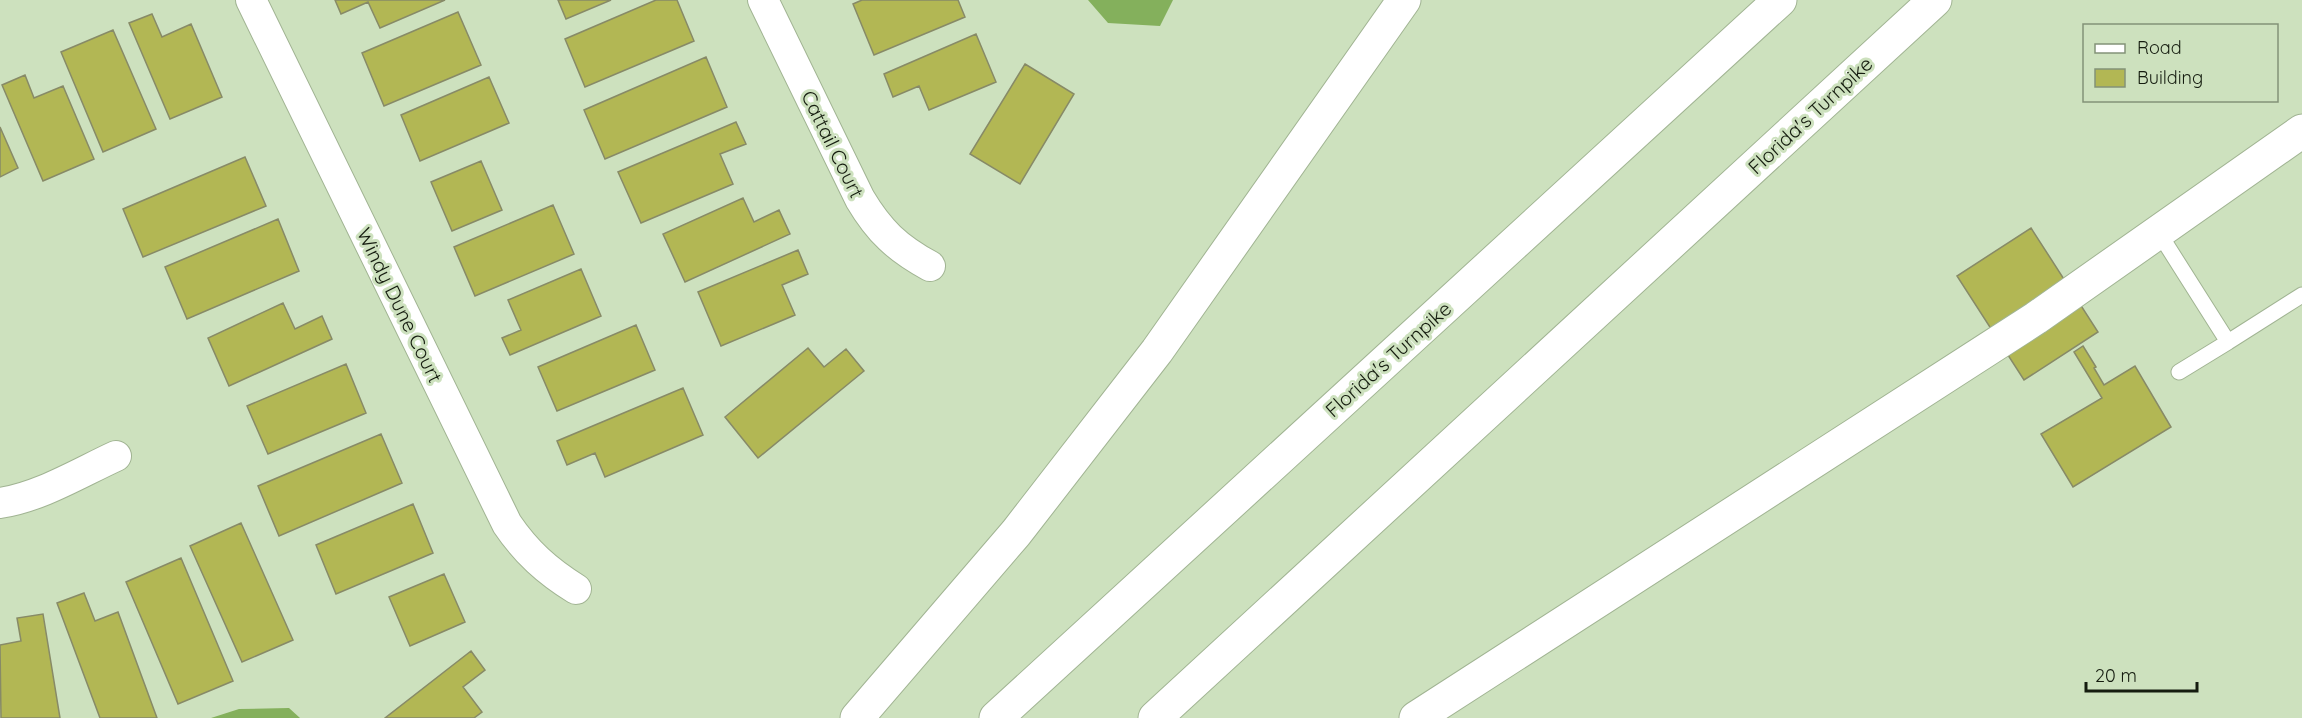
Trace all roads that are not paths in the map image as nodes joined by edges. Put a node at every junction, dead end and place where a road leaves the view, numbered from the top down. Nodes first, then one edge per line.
1 (250, 0) edge
2 (763, 0) edge
3 (1404, 0) edge
4 (1780, 0) edge
5 (1935, 0) edge
6 (2302, 131) edge
7 (2159, 233) junction
8 (930, 266) dead end
9 (2302, 295) edge
10 (2228, 342) junction
11 (2178, 372) dead end
12 (116, 456) dead end
13 (0, 503) edge
14 (576, 589) dead end
15 (857, 718) edge
16 (996, 718) edge
17 (1155, 718) edge
18 (1416, 718) edge

1 - 14 street, Windy Dune Court
2 - 8 street, Cattail Court
3 - 15 highway
4 - 16 highway, Florida's Turnpike
5 - 17 highway, Florida's Turnpike
6 - 7 highway
7 - 10 lane
7 - 18 highway
9 - 10 lane
10 - 11 lane
12 - 13 street

